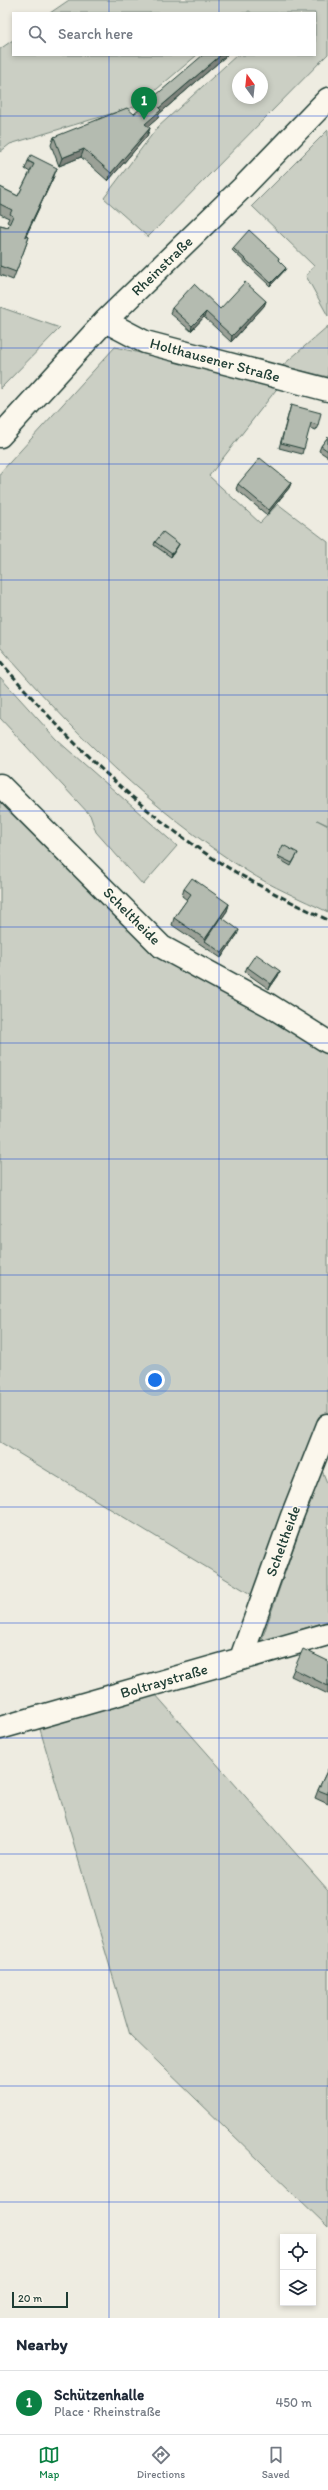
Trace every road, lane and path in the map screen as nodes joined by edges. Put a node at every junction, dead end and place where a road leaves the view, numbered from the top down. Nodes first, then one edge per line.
1 (328, 99) edge
2 (105, 321) junction
3 (328, 390) edge
4 (0, 436) edge
5 (0, 785) edge
6 (328, 1042) edge
7 (328, 1425) edge
8 (328, 1634) edge
9 (242, 1658) junction
10 (0, 1728) edge

1 - 2 street, Rheinstraße
2 - 3 street, Holthausener Straße
2 - 4 street, Rheinstraße
5 - 6 street, Scheltheide
7 - 9 street, Scheltheide
8 - 9 street, Boltraystraße
9 - 10 street, Boltraystraße

